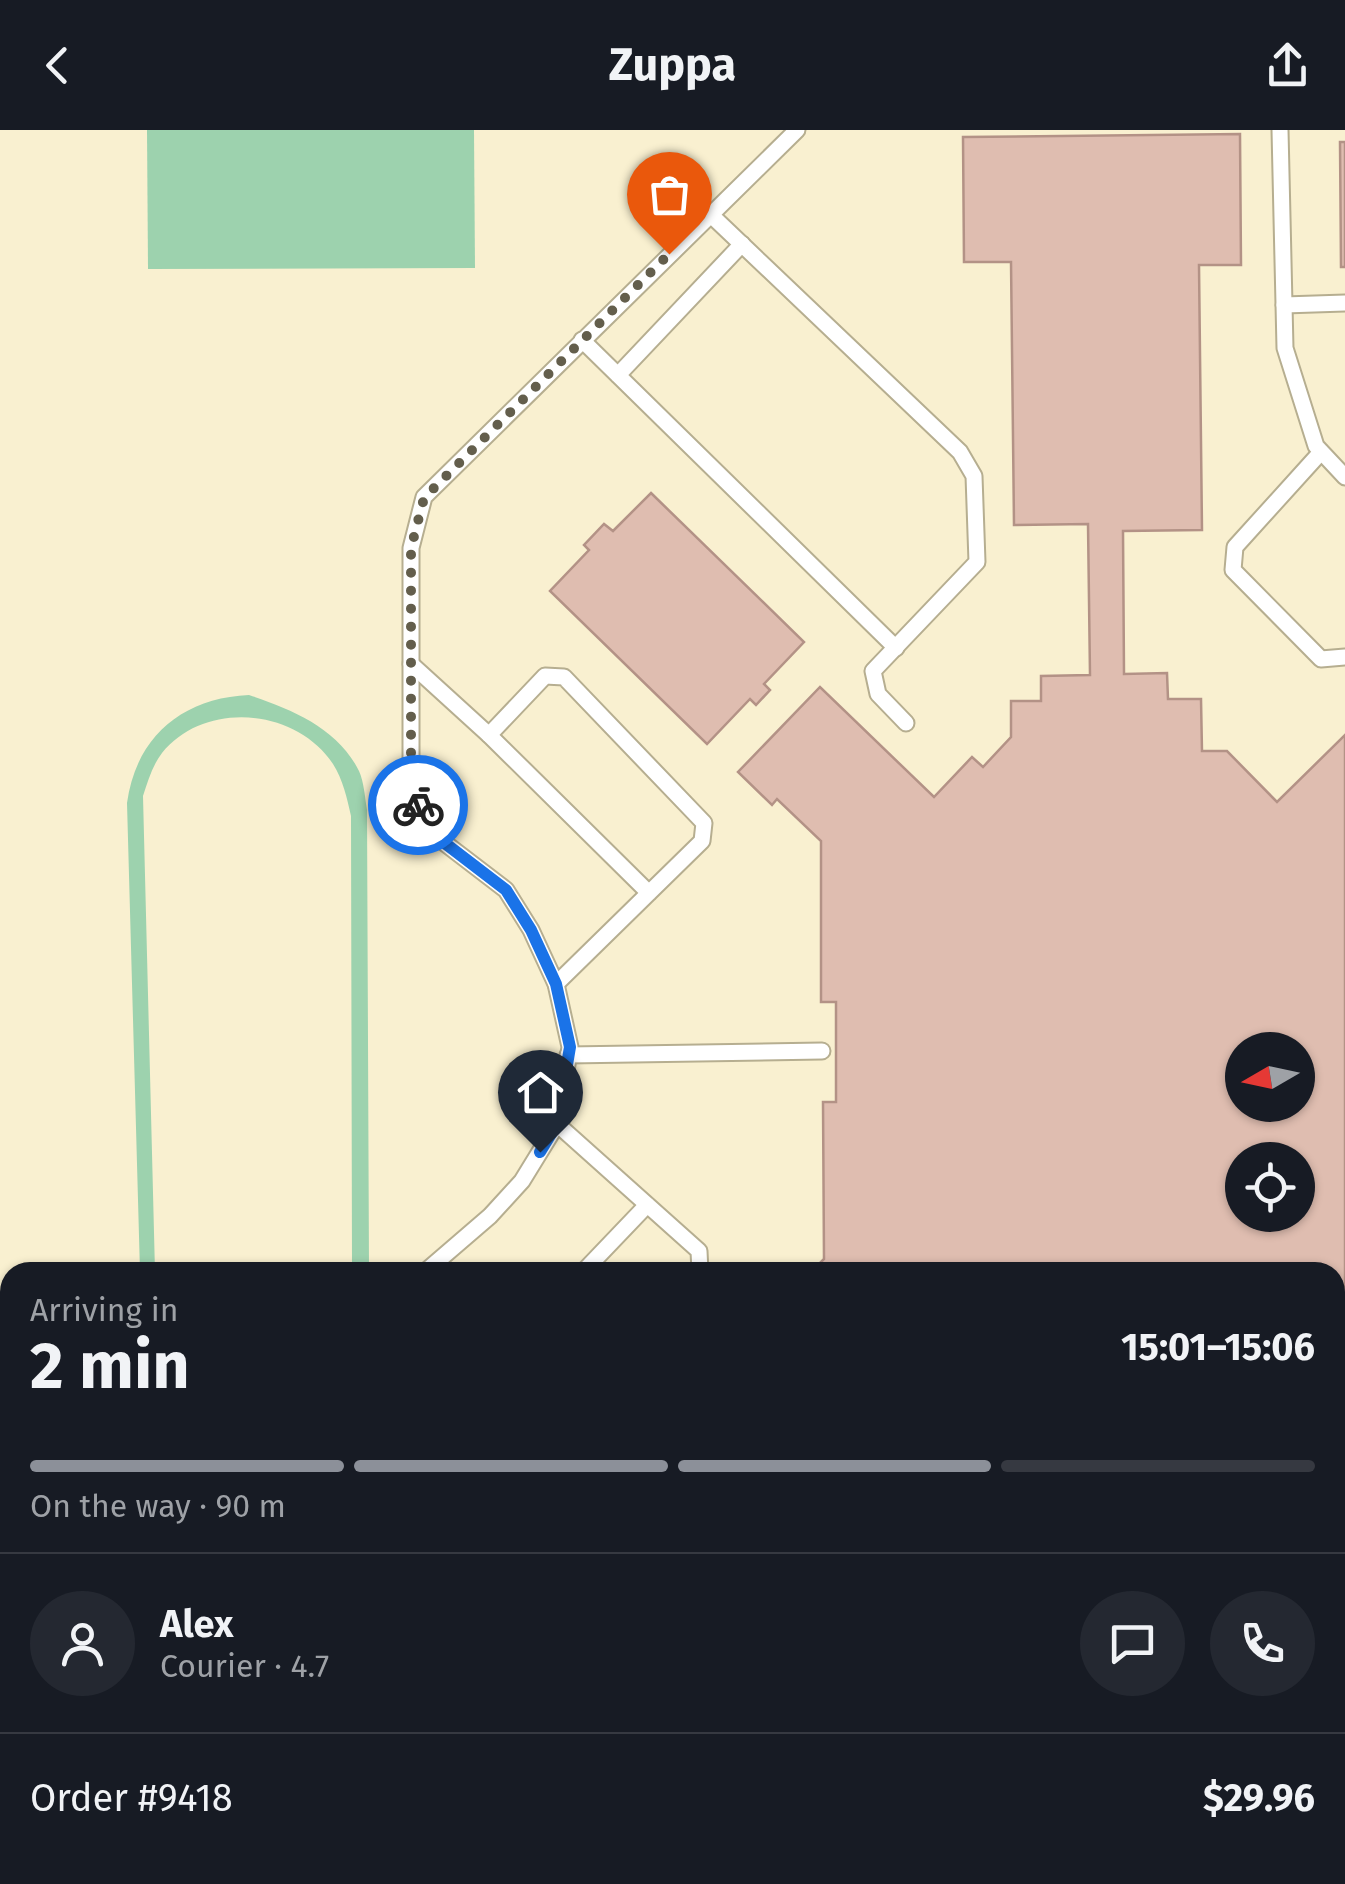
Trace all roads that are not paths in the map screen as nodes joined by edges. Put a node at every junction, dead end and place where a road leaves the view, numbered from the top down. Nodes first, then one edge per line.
1 (797, 130) edge
2 (1280, 130) edge
3 (710, 214) junction
4 (742, 244) junction
5 (1345, 303) edge
6 (1284, 306) junction
7 (582, 340) junction
8 (618, 374) junction
9 (1321, 452) junction
10 (1345, 477) edge
11 (896, 648) junction
12 (1345, 656) edge
13 (411, 664) junction
14 (906, 723) dead end
15 (489, 735) junction
16 (649, 893) junction
17 (556, 984) junction
18 (822, 1051) dead end
19 (568, 1055) junction
20 (557, 1124) junction
21 (647, 1205) junction
22 (437, 1262) edge
23 (593, 1262) edge
24 (700, 1262) edge

1 - 3 lane
2 - 6 lane
3 - 4 lane
3 - 7 lane
4 - 8 lane
4 - 11 lane
5 - 6 lane
6 - 9 lane
7 - 8 lane
7 - 13 lane
8 - 11 lane
9 - 10 lane
9 - 12 lane
11 - 14 lane
13 - 15 lane
13 - 17 lane
15 - 16 lane
15 - 16 lane
16 - 17 lane
17 - 19 lane
18 - 19 lane
19 - 20 lane
20 - 21 lane
20 - 22 lane
21 - 23 lane
21 - 24 lane

